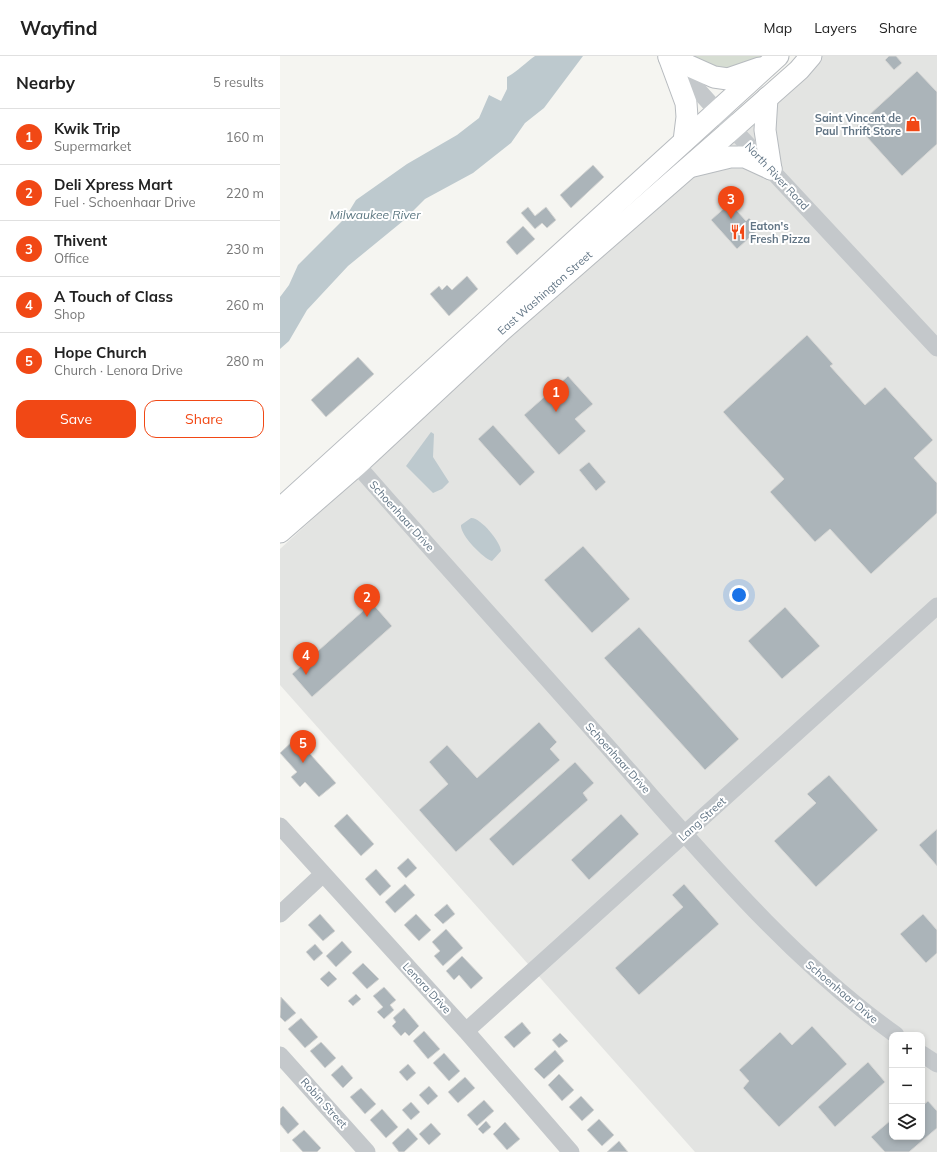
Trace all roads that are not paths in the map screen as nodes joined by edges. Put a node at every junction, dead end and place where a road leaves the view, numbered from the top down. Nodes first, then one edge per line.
1 (669, 56) edge
2 (811, 56) edge
3 (772, 61) edge
4 (767, 98) junction
5 (717, 111) junction
6 (733, 129) junction
7 (684, 141) junction
8 (690, 167) junction
9 (771, 169) junction
10 (937, 348) edge
11 (357, 465) junction
12 (280, 509) edge
13 (280, 532) edge
14 (937, 606) edge
15 (280, 826) edge
16 (685, 834) junction
17 (323, 874) junction
18 (280, 914) edge
19 (466, 1031) junction
20 (892, 1032) edge
21 (280, 1055) edge
22 (925, 1056) edge
23 (937, 1064) edge
24 (367, 1152) edge
25 (571, 1152) edge

1 - 3 main road
1 - 5 street, North River Road
1 - 7 main road
2 - 4 main road, East Washington Street
3 - 5 main road, East Washington Street
4 - 6 main road, East Washington Street
4 - 9 main road
5 - 6 street, North River Road
5 - 7 main road, East Washington Street
6 - 8 main road, East Washington Street
6 - 9 street, North River Road
7 - 12 main road, East Washington Street
8 - 9 main road
8 - 11 main road, East Washington Street
9 - 10 street, North River Road
11 - 13 main road, East Washington Street
11 - 16 street, Schoenhaar Drive
14 - 16 street, Lang Street
15 - 17 street, Lenora Drive
16 - 19 street, Lang Street
16 - 20 street, Schoenhaar Drive
17 - 18 street
17 - 19 street, Lenora Drive
19 - 25 street, Lenora Drive
21 - 24 street, Robin Street
22 - 23 street

